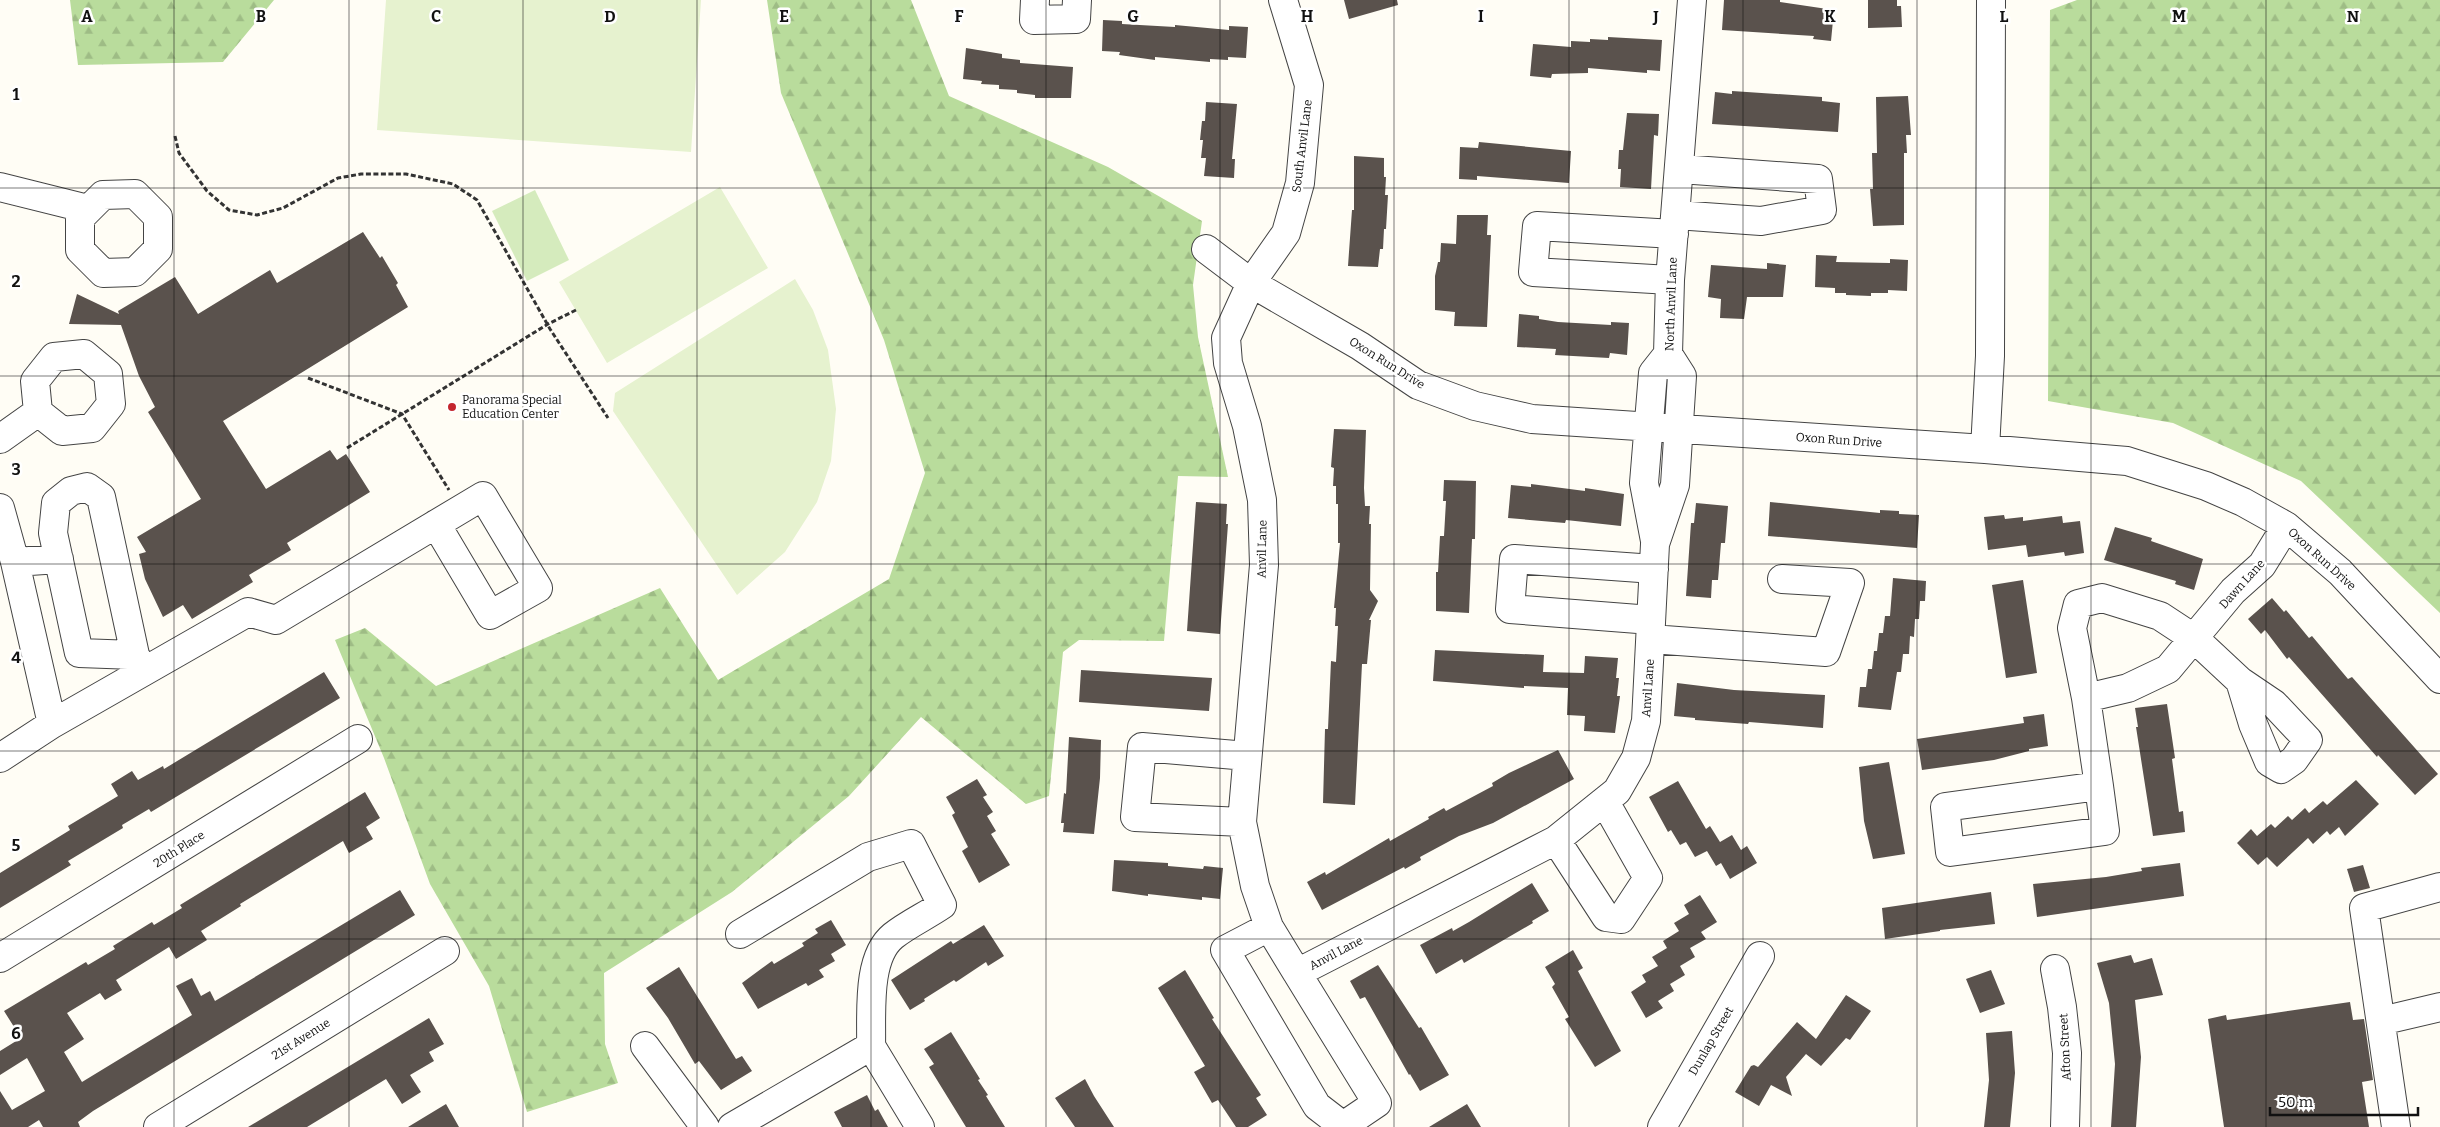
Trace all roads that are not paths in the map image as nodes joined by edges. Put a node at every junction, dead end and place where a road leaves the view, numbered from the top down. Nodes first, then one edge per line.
1 (1035, 0) edge
2 (1077, 0) edge
3 (1283, 0) edge
4 (1692, 0) edge
5 (1991, 0) edge
6 (1680, 168) junction
7 (0, 186) edge
8 (88, 209) dead end
9 (1675, 224) junction
10 (1206, 249) dead end
11 (1670, 280) junction
12 (1250, 283) junction
13 (1668, 354) junction
14 (38, 412) dead end
15 (1648, 427) junction
16 (1678, 430) junction
17 (0, 439) edge
18 (1985, 449) junction
19 (0, 508) edge
20 (436, 524) junction
21 (2286, 526) junction
22 (1654, 556) junction
23 (59, 558) junction
24 (15, 562) junction
25 (1782, 579) dead end
26 (1651, 629) junction
27 (2195, 638) junction
28 (139, 663) junction
29 (2440, 679) edge
30 (2240, 681) dead end
31 (2086, 698) junction
32 (52, 724) junction
33 (358, 739) dead end
34 (1247, 756) junction
35 (0, 758) edge
36 (2099, 786) junction
37 (1605, 802) junction
38 (1242, 822) junction
39 (1556, 840) junction
40 (2440, 887) edge
41 (1269, 927) junction
42 (740, 934) dead end
43 (445, 950) dead end
44 (1760, 956) dead end
45 (0, 958) edge
46 (2055, 969) dead end
47 (1297, 973) junction
48 (2440, 1007) edge
49 (2381, 1021) junction
50 (645, 1046) dead end
51 (871, 1046) junction
52 (158, 1127) edge
53 (706, 1127) edge
54 (732, 1127) edge
55 (920, 1127) edge
56 (1662, 1127) edge
57 (2065, 1127) edge
58 (2396, 1127) edge

1 - 2 street
3 - 12 street, South Anvil Lane
4 - 6 street, North Anvil Lane
5 - 18 street
6 - 9 street, North Anvil Lane
6 - 9 street
7 - 8 street
9 - 11 street, North Anvil Lane
9 - 11 street
10 - 12 street, Oxon Run Drive
11 - 13 street, North Anvil Lane
12 - 15 street, Oxon Run Drive
12 - 34 street, Anvil Lane
13 - 15 street
13 - 16 street, North Anvil Lane
14 - 17 street
15 - 16 street, Oxon Run Drive
15 - 22 street
16 - 18 street, Oxon Run Drive
16 - 22 street, Anvil Lane
18 - 21 street, Oxon Run Drive
19 - 24 street
20 - 20 street
20 - 28 street
21 - 27 street, Dawn Lane
21 - 29 street, Oxon Run Drive
22 - 26 street, Anvil Lane
22 - 26 street
23 - 24 street
23 - 28 street
23 - 28 street
24 - 32 street
25 - 26 street
26 - 37 street, Anvil Lane
27 - 30 street
27 - 31 street, Dawn Lane
27 - 31 street
28 - 32 street
31 - 36 street
32 - 35 street
33 - 45 street, 20th Place
34 - 38 street, Anvil Lane
34 - 38 street
36 - 36 street
37 - 39 street, Anvil Lane
37 - 39 street
38 - 41 street, Anvil Lane
39 - 47 street, Anvil Lane
40 - 49 street
41 - 47 street, Anvil Lane
41 - 47 street
42 - 51 street
43 - 52 street, 21st Avenue
44 - 56 street, Dunlap Street
46 - 57 street, Afton Street
48 - 49 street
49 - 58 street
50 - 53 street
51 - 54 street
51 - 55 street

